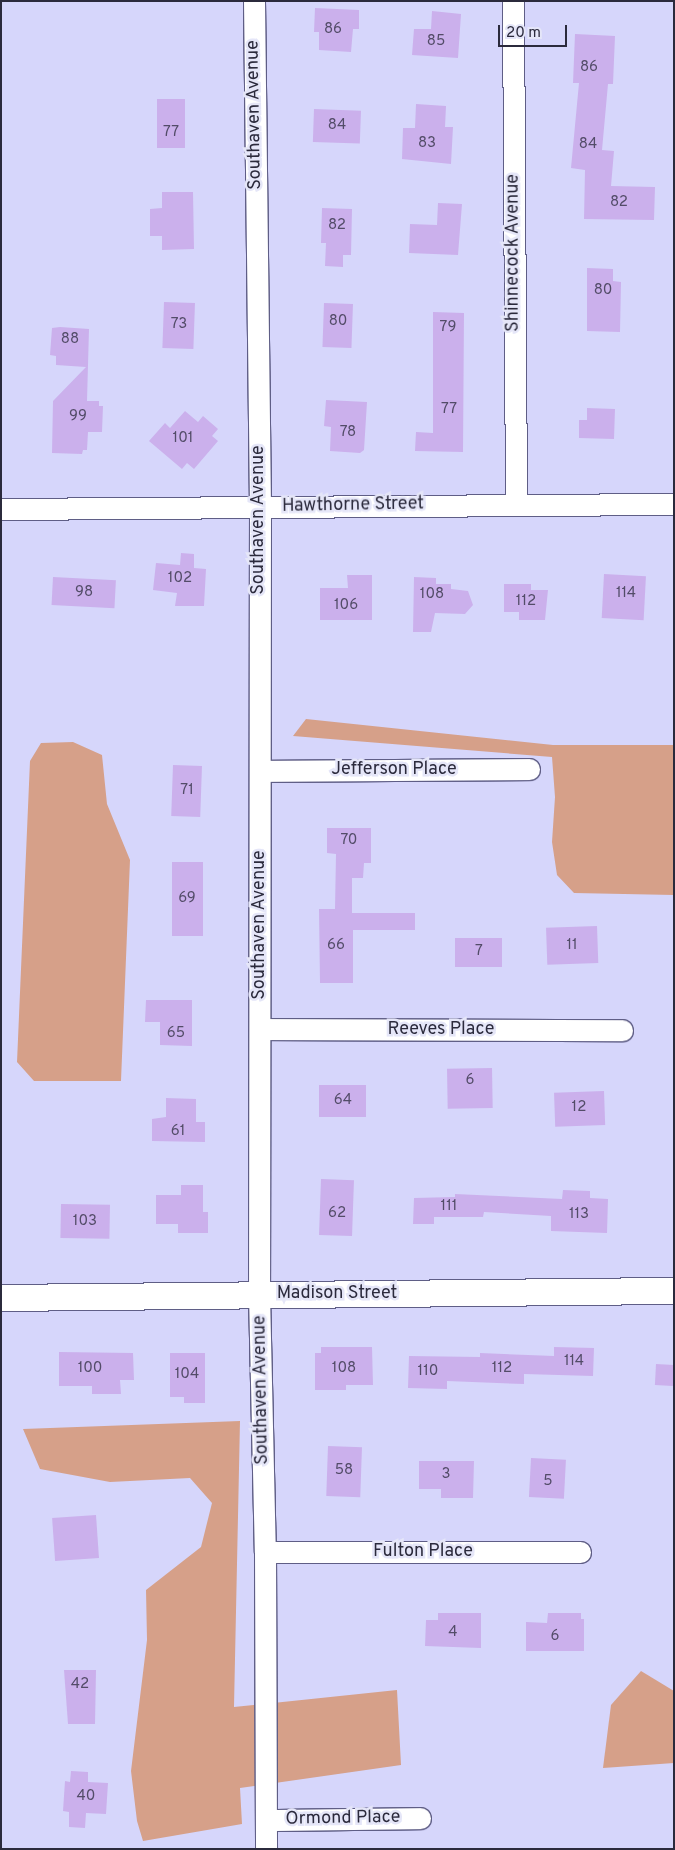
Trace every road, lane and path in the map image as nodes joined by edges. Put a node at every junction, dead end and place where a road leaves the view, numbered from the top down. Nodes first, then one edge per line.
1 (254, 1) edge
2 (513, 1) edge
3 (516, 504) junction
4 (674, 504) edge
5 (260, 507) junction
6 (1, 509) edge
7 (529, 769) dead end
8 (260, 771) junction
9 (260, 1029) junction
10 (622, 1030) dead end
11 (674, 1291) edge
12 (259, 1294) junction
13 (1, 1298) edge
14 (265, 1552) junction
15 (580, 1552) dead end
16 (420, 1818) dead end
17 (266, 1820) junction
18 (266, 1849) edge

1 - 5 street, Southaven Avenue
2 - 3 street, Shinnecock Avenue
3 - 4 street, Hawthorne Street
3 - 5 street, Hawthorne Street
5 - 6 street, Hawthorne Street
5 - 8 street, Southaven Avenue
7 - 8 street, Jefferson Place
8 - 9 street, Southaven Avenue
9 - 10 street, Reeves Place
9 - 12 street, Southaven Avenue
11 - 12 street, Madison Street
12 - 13 street, Madison Street
12 - 14 street, Southaven Avenue
14 - 15 street, Fulton Place
14 - 17 street, Southaven Avenue
16 - 17 street, Ormond Place
17 - 18 street, Southaven Avenue

